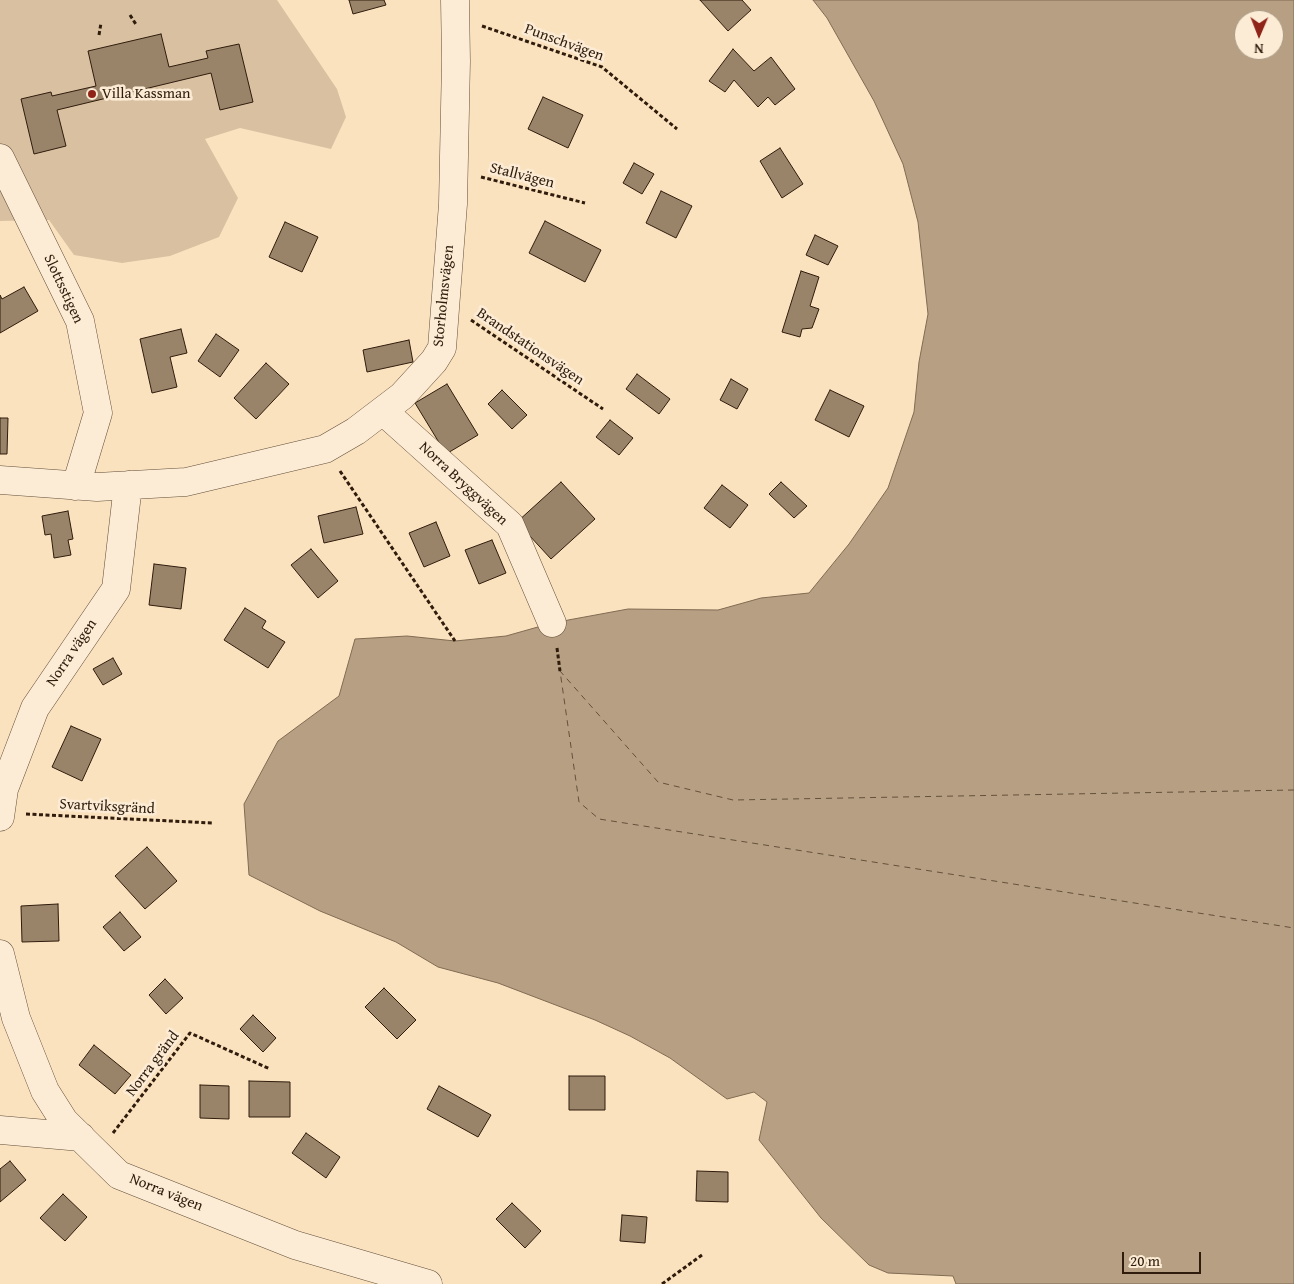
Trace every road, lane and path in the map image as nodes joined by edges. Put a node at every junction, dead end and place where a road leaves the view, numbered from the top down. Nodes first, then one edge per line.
1 (455, 9) edge
2 (130, 15) dead end
3 (101, 23) dead end
4 (136, 26) dead end
5 (99, 35) dead end
6 (677, 129) dead end
7 (0, 158) edge
8 (454, 171) junction
9 (585, 203) dead end
10 (445, 303) junction
11 (603, 409) dead end
12 (383, 411) junction
13 (325, 449) junction
14 (0, 480) edge
15 (128, 485) junction
16 (76, 486) junction
17 (552, 623) dead end
18 (456, 641) dead end
19 (1, 813) edge
20 (0, 817) edge
21 (212, 823) dead end
22 (0, 954) edge
23 (270, 1069) dead end
24 (0, 1130) edge
25 (89, 1145) junction
26 (702, 1255) dead end
27 (428, 1284) edge
28 (662, 1284) edge

1 - 6 path, Punschvägen
1 - 8 street, Storholmsvägen
2 - 4 path
3 - 5 path
7 - 16 street, Slottsstigen
8 - 9 path, Stallvägen
8 - 10 street, Storholmsvägen
10 - 11 path, Brandstationsvägen
10 - 12 street, Storholmsvägen
12 - 13 street, Storholmsvägen
12 - 17 street, Norra Bryggvägen
13 - 15 street, Storholmsvägen
13 - 18 path
14 - 16 street, Storholmsvägen
15 - 16 street, Storholmsvägen
15 - 19 street, Norra vägen
19 - 20 street, Norra vägen
19 - 21 path, Svartviksgränd
22 - 25 street, Norra vägen
23 - 25 path, Norra gränd
24 - 25 street
25 - 27 street, Norra vägen
26 - 28 path

